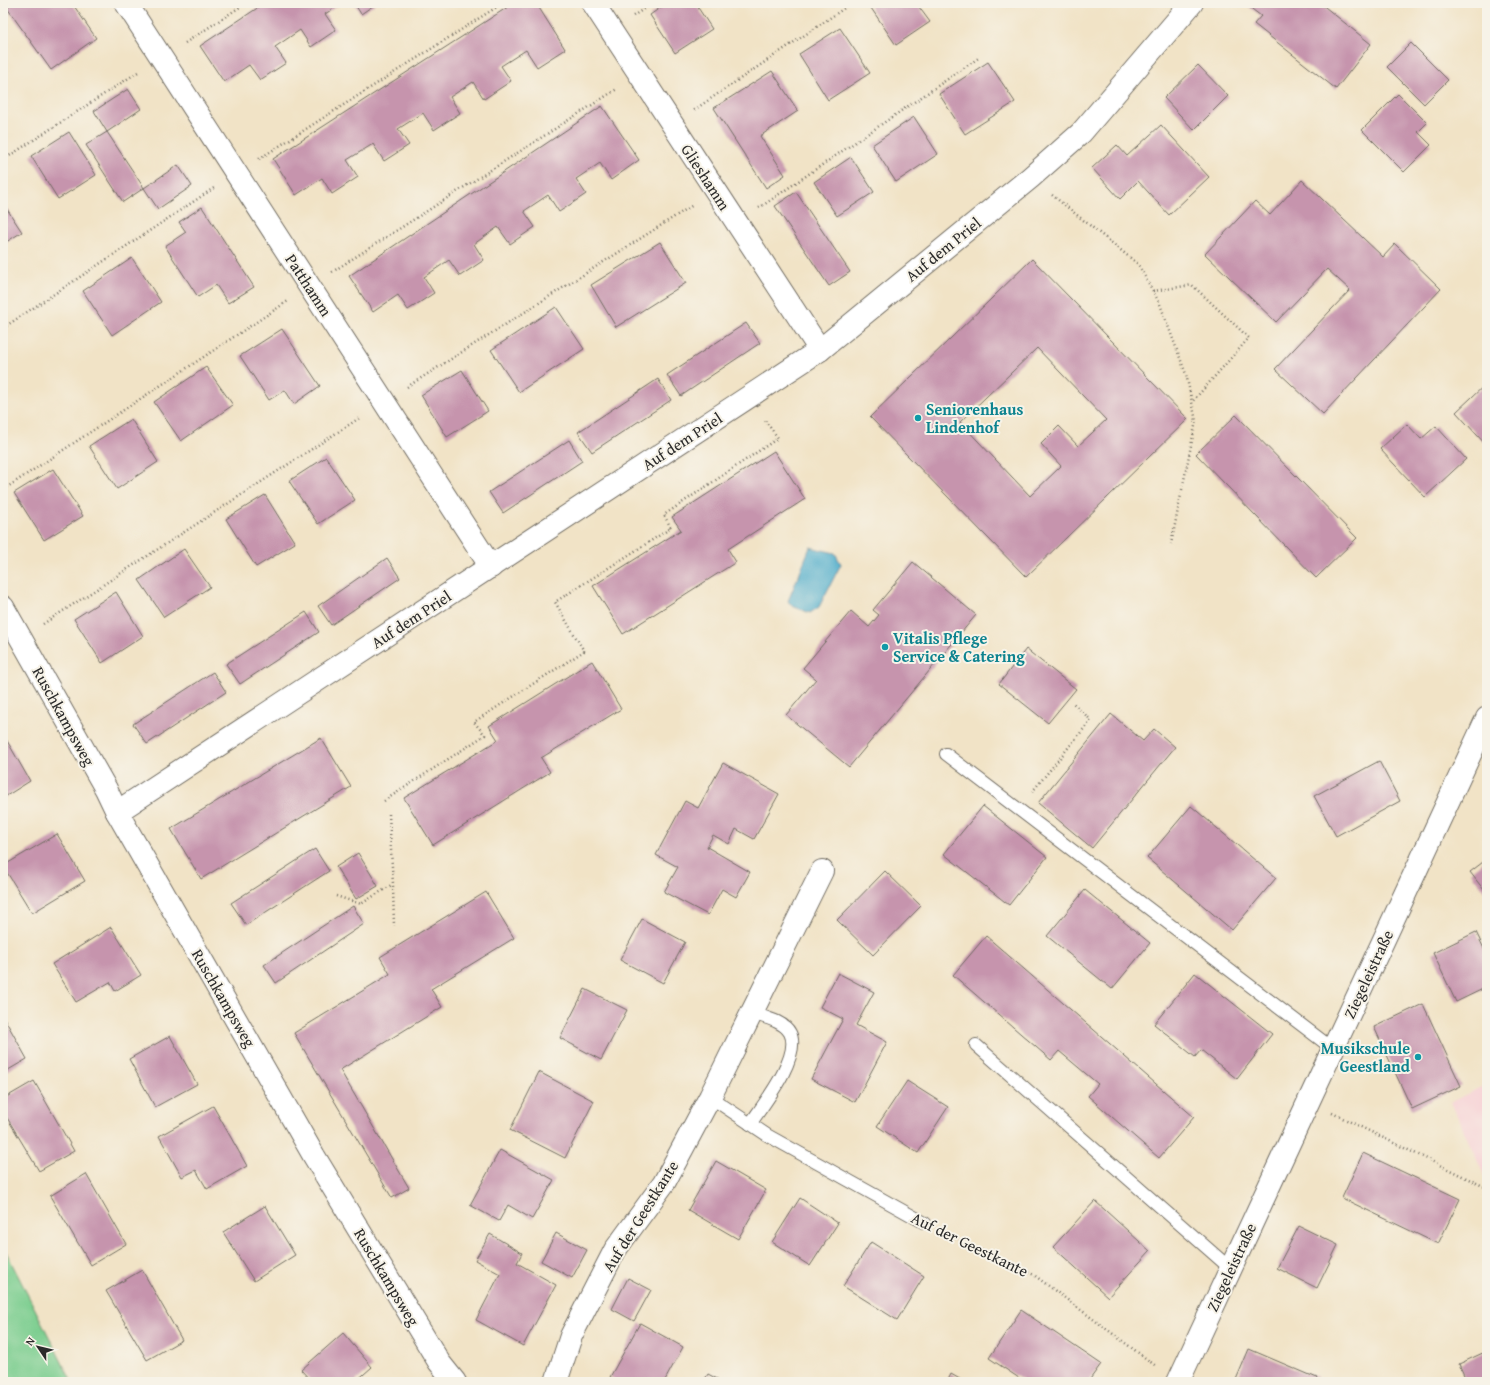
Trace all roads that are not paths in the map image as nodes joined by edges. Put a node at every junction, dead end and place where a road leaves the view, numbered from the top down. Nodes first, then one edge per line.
1 (126, 3) edge
2 (593, 3) edge
3 (1188, 4) edge
4 (820, 350) junction
5 (491, 567) junction
6 (3, 607) edge
7 (1487, 718) edge
8 (946, 754) dead end
9 (117, 812) junction
10 (822, 871) dead end
11 (752, 1012) junction
12 (976, 1045) dead end
13 (1333, 1049) junction
14 (710, 1097) junction
15 (750, 1124) junction
16 (924, 1223) road end
17 (1231, 1269) junction
18 (455, 1382) edge
19 (556, 1382) edge
20 (1178, 1382) edge

1 - 5 street, Patthamm
2 - 4 street, Glieshamm
3 - 4 street, Auf dem Priel
4 - 5 street, Auf dem Priel
5 - 9 street, Auf dem Priel
6 - 9 street, Ruschkampsweg
7 - 13 street, Ziegeleistraße
8 - 13 lane
9 - 18 street, Ruschkampsweg
10 - 11 street, Auf der Geestkante
11 - 14 street, Auf der Geestkante
11 - 15 lane
12 - 17 lane
13 - 17 street, Ziegeleistraße
14 - 15 lane, Auf der Geestkante
14 - 19 street, Auf der Geestkante
15 - 16 lane, Auf der Geestkante
17 - 20 street, Ziegeleistraße

